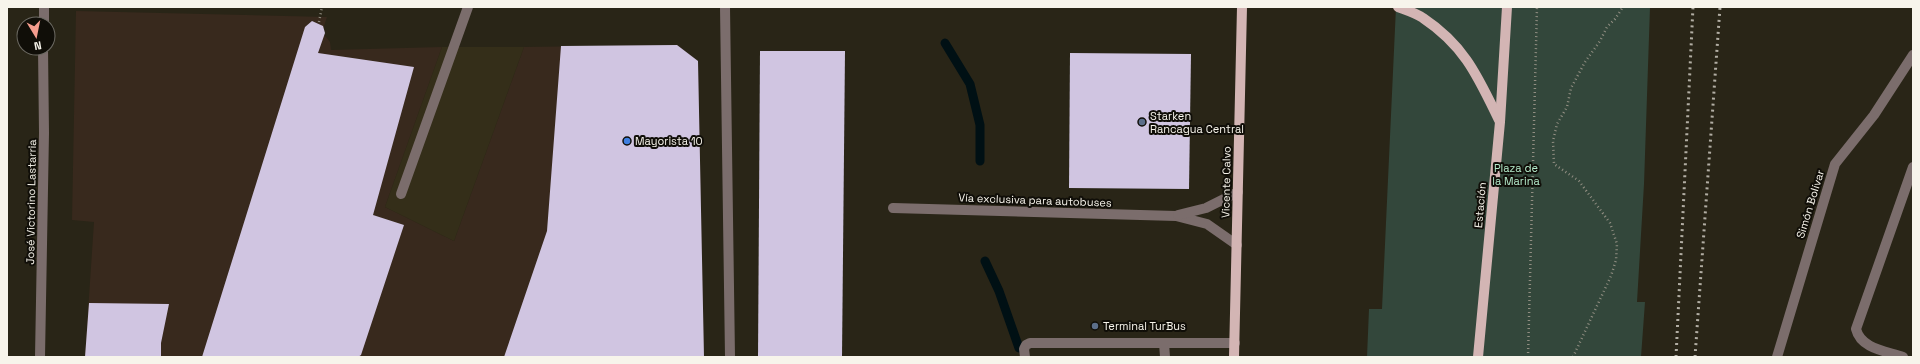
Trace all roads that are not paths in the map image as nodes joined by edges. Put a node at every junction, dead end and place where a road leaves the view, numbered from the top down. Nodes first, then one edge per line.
1 (468, 7) edge
2 (725, 7) edge
3 (1242, 7) edge
4 (1398, 7) edge
5 (1507, 7) edge
6 (1913, 55) edge
7 (44, 56) edge
8 (1500, 122) junction
9 (1913, 167) edge
10 (1238, 192) junction
11 (401, 194) dead end
12 (893, 208) dead end
13 (1176, 216) junction
14 (1237, 245) junction
15 (1164, 343) junction
16 (1235, 343) junction
17 (40, 357) edge
18 (730, 357) edge
19 (1025, 357) edge
20 (1165, 357) edge
21 (1234, 357) edge
22 (1478, 357) edge
23 (1776, 357) edge
24 (1903, 357) edge

1 - 11 street
2 - 18 street
3 - 10 main road, Vicente Calvo
4 - 8 main road
5 - 8 main road, Estación
6 - 23 street, Simón Bolívar
7 - 17 street, José Victorino Lastarria
8 - 22 main road, Estación
9 - 24 street
10 - 13 street, Vía exclusiva para autobuses
10 - 14 main road, Vicente Calvo
12 - 13 street, Vía exclusiva para autobuses
13 - 14 street, Vía exclusiva para autobuses
14 - 16 main road, Vicente Calvo
15 - 16 street
15 - 19 street
15 - 20 street
16 - 21 main road, Vicente Calvo

